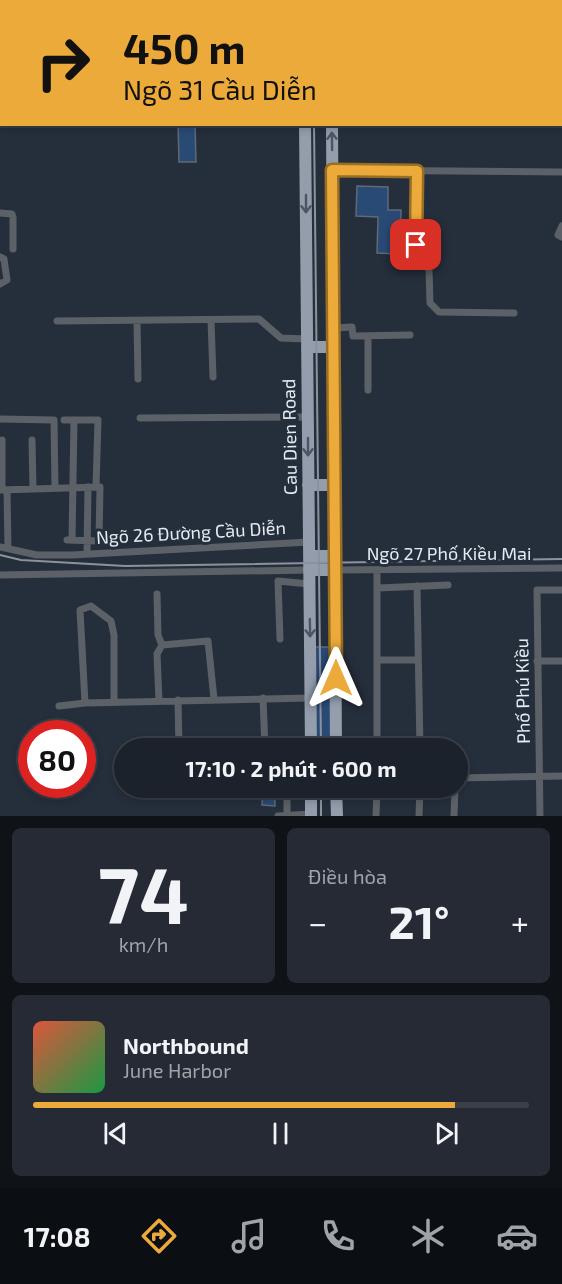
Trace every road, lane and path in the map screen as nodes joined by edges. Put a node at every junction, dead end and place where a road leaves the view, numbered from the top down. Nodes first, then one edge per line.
1 (93, 0) edge
2 (150, 0) edge
3 (305, 126) edge
4 (332, 126) edge
5 (332, 170) junction
6 (417, 171) junction
7 (562, 172) edge
8 (0, 213) edge
9 (562, 226) edge
10 (562, 237) edge
11 (13, 249) dead end
12 (0, 257) edge
13 (0, 284) edge
14 (514, 313) dead end
15 (211, 320) junction
16 (57, 321) dead end
17 (137, 321) junction
18 (334, 328) junction
19 (410, 335) dead end
20 (368, 336) junction
21 (307, 343) junction
22 (334, 347) junction
23 (213, 377) dead end
24 (138, 379) dead end
25 (368, 390) dead end
26 (308, 417) junction
27 (140, 418) dead end
28 (0, 419) edge
29 (64, 420) dead end
30 (74, 420) junction
31 (2, 440) dead end
32 (32, 440) dead end
33 (308, 485) junction
34 (335, 485) junction
35 (72, 487) junction
36 (92, 487) junction
37 (55, 488) junction
38 (33, 489) junction
39 (3, 490) edge
40 (87, 541) junction
41 (309, 542) junction
42 (0, 547) edge
43 (8, 548) junction
44 (87, 554) junction
45 (335, 555) junction
46 (309, 556) junction
47 (562, 568) edge
48 (309, 570) junction
49 (336, 570) junction
50 (377, 570) junction
51 (0, 575) edge
52 (309, 584) junction
53 (448, 585) dead end
54 (417, 586) junction
55 (378, 588) junction
56 (562, 590) edge
57 (158, 594) dead end
58 (279, 639) dead end
59 (162, 645) junction
60 (377, 660) junction
61 (418, 660) junction
62 (562, 661) edge
63 (537, 662) junction
64 (263, 698) junction
65 (310, 698) junction
66 (214, 699) junction
67 (178, 700) junction
68 (159, 701) junction
69 (114, 702) junction
70 (85, 703) junction
71 (59, 706) dead end
72 (179, 738) edge
73 (265, 738) edge
74 (311, 738) edge
75 (336, 738) edge
76 (377, 738) edge
77 (420, 738) edge
78 (539, 776) junction
79 (562, 776) edge
80 (468, 778) edge
81 (287, 798) edge
82 (311, 798) edge
83 (336, 798) edge
84 (377, 798) edge
85 (420, 798) edge
86 (455, 798) edge
87 (311, 815) edge
88 (278, 816) edge
89 (287, 816) edge
90 (336, 816) edge
91 (376, 816) edge
92 (419, 816) edge
93 (454, 816) edge
94 (540, 816) edge

1 - 2 street
3 -> 21 highway, Cau Dien Road
5 -> 4 highway
5 - 6 street
5 - 18 highway
6 - 7 street
6 - 14 street
8 - 11 street
9 - 10 street
12 - 13 street
15 - 17 street
15 - 21 street
15 - 23 street
16 - 17 street
17 - 24 street
18 - 20 street
18 - 22 highway
19 - 20 street
20 - 25 street
21 - 22 highway
21 - 26 highway, Cau Dien Road
22 - 34 highway
26 - 27 street
26 -> 33 highway, Cau Dien Road
28 - 37 street
29 - 30 street
30 - 35 street
30 - 36 street
31 - 39 street
32 - 38 street
33 - 34 highway
33 - 41 highway, Cau Dien Road
34 - 45 highway
35 - 36 street
35 - 37 street
35 - 40 street
36 - 40 street, Ngõ 26 Đường Cầu Diễn
36 - 40 street
37 - 38 street
38 - 39 street
39 - 43 street
40 - 44 street, Ngõ 26 Đường Cầu Diễn
41 - 44 street, Ngõ 26 Đường Cầu Diễn
41 - 46 highway, Cau Dien Road
42 - 43 street
43 - 44 street
45 - 46 highway
45 - 49 highway
46 - 48 highway, Cau Dien Road
47 - 50 street, Ngõ 27 Phố Kiều Mai
48 - 49 highway
48 - 51 street
48 - 52 highway, Cau Dien Road
49 - 50 street, Ngõ 27 Phố Kiều Mai
49 - 75 highway
50 - 55 street
52 - 58 street
52 -> 65 highway, Cau Dien Road
53 - 54 street
54 - 55 street
54 - 61 street
55 - 60 street
56 - 63 street, Phố Phú Kiều
57 - 59 street
59 - 66 street
59 - 68 street
60 - 61 street
60 - 76 street
61 - 77 street
62 - 63 street
63 - 78 street, Phố Phú Kiều
64 - 65 street
64 - 66 street
64 - 73 street
65 - 74 highway, Cau Dien Road
66 - 67 street
67 - 68 street
67 - 72 street
68 - 69 street
69 - 70 street
69 - 70 street
70 - 71 street
78 - 79 street
78 - 80 street
78 - 94 street, Phố Phú Kiều
81 - 89 street
82 - 87 highway
83 - 90 highway
84 - 91 street
85 - 92 street
86 - 93 street
87 - 89 street
88 - 89 street

